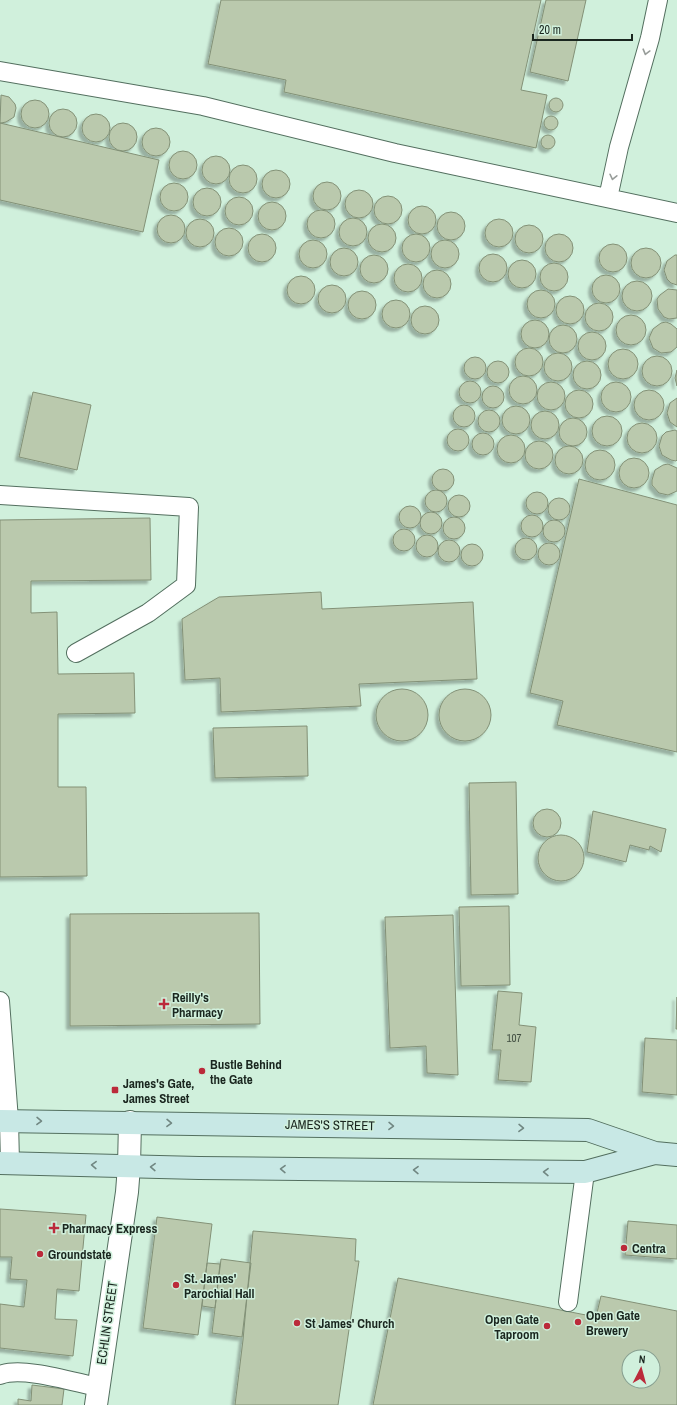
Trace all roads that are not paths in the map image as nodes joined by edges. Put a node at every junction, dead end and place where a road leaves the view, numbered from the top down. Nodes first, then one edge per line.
1 (658, 0) edge
2 (0, 71) edge
3 (608, 198) junction
4 (677, 213) edge
5 (0, 495) edge
6 (76, 653) dead end
7 (0, 1001) edge
8 (5, 1121) edge
9 (130, 1122) junction
10 (655, 1153) junction
11 (677, 1155) edge
12 (5, 1163) edge
13 (129, 1166) junction
14 (585, 1172) junction
15 (568, 1302) dead end
16 (0, 1375) edge
17 (97, 1396) edge

1 -> 3 lane
2 - 3 lane
3 - 4 lane
5 - 6 lane
7 - 8 lane
8 -> 9 main road, JAMES'S STREET
8 - 12 lane
9 -> 10 main road, JAMES'S STREET
9 - 13 street, ECHLIN STREET
10 - 11 main road, JAMES'S STREET
10 - 14 main road, JAMES'S STREET
13 -> 12 main road, JAMES'S STREET
14 -> 13 main road, JAMES'S STREET
13 - 17 street, ECHLIN STREET
14 - 15 lane
16 - 17 lane

